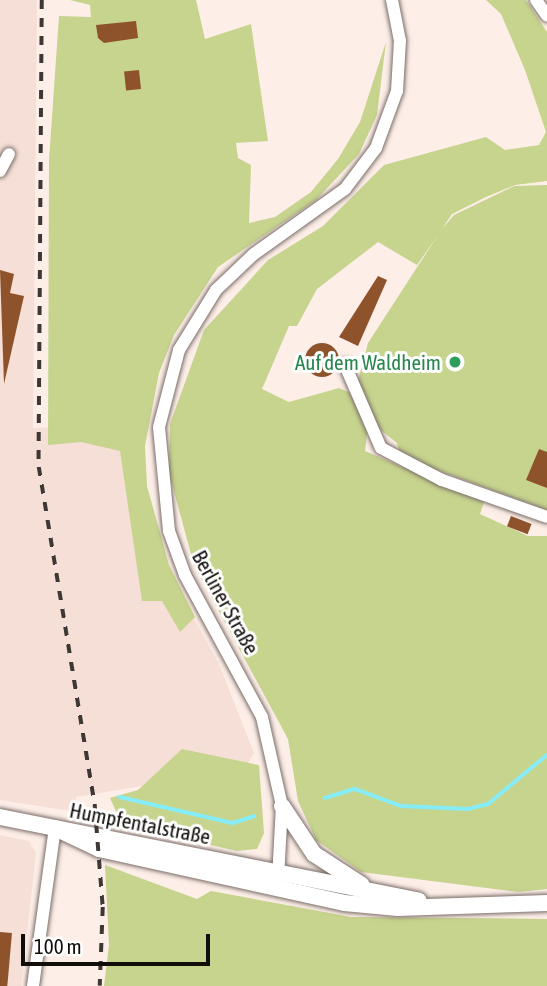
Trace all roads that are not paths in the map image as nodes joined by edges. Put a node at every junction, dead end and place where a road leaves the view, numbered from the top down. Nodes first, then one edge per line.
1 (392, 0) edge
2 (536, 0) edge
3 (547, 16) edge
4 (9, 154) dead end
5 (0, 171) edge
6 (345, 365) dead end
7 (547, 517) edge
8 (282, 806) junction
9 (0, 817) edge
10 (55, 828) junction
11 (277, 881) junction
12 (391, 895) junction
13 (547, 903) edge
14 (454, 907) junction
15 (33, 986) edge

1 - 8 street, Berliner Straße
2 - 3 street
4 - 5 street
6 - 7 street
8 - 11 street, Berliner Straße
8 - 12 street
9 - 10 street, Humpfentalstraße
10 - 11 street, Humpfentalstraße
10 - 15 street
11 - 12 street, Humpfentalstraße
11 - 14 street, Humpfentalstraße
12 - 14 street, Humpfentalstraße
13 - 14 street, Humpfentalstraße

